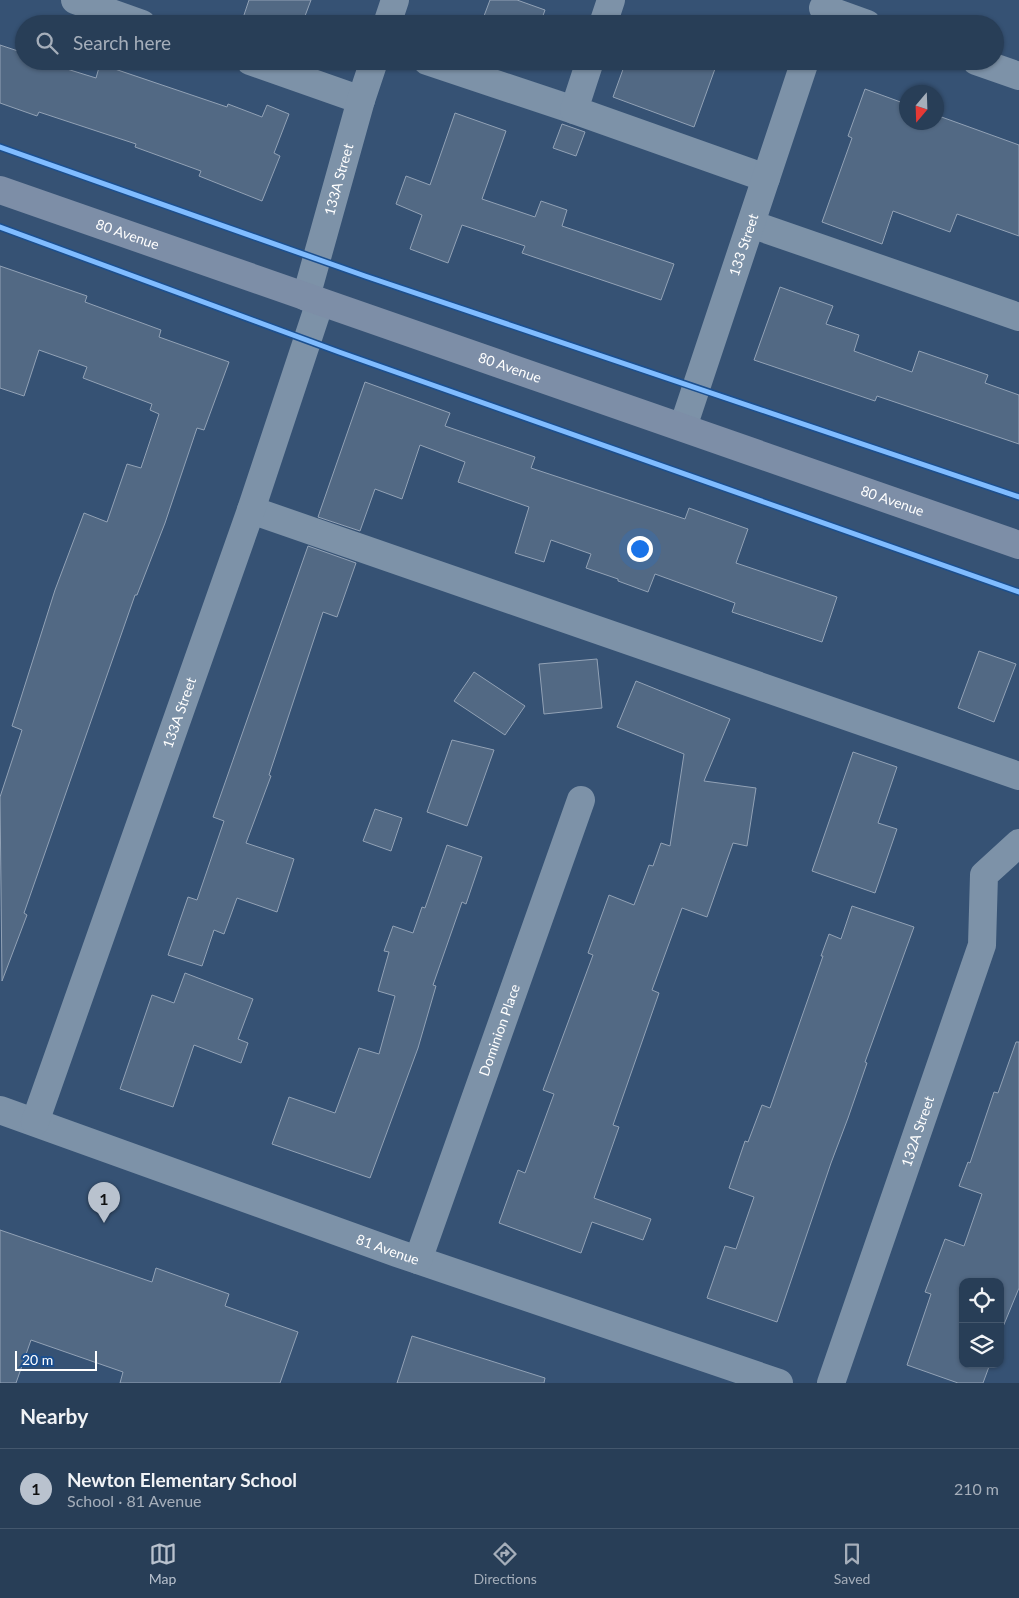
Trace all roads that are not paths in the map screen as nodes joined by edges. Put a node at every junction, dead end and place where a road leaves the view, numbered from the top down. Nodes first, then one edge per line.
1 (75, 0) edge
2 (395, 0) edge
3 (611, 0) edge
4 (822, 11) edge
5 (117, 15) edge
6 (390, 15) edge
7 (606, 15) edge
8 (836, 15) edge
9 (276, 70) edge
10 (371, 70) edge
11 (454, 70) edge
12 (587, 70) edge
13 (802, 70) edge
14 (1002, 70) edge
15 (1019, 76) edge
16 (361, 100) junction
17 (574, 110) junction
18 (766, 178) junction
19 (0, 190) edge
20 (750, 224) junction
21 (313, 300) junction
22 (1019, 317) edge
23 (683, 427) junction
24 (251, 510) junction
25 (1019, 546) edge
26 (1019, 776) edge
27 (581, 800) dead end
28 (1019, 843) edge
29 (0, 1110) edge
30 (35, 1122) junction
31 (418, 1260) junction
32 (779, 1383) edge
33 (831, 1383) edge

1 - 5 street
2 - 6 street
3 - 7 street
4 - 8 street
9 - 16 street
10 - 16 street, 133A Street
11 - 17 street
12 - 17 street
13 - 18 street, 133 Street
14 - 15 street
16 - 21 street, 133A Street
17 - 18 street
18 - 20 street, 133 Street
19 - 21 main road, 80 Avenue
20 - 22 street
20 - 23 street, 133 Street
21 - 23 main road, 80 Avenue
21 - 24 street, 133A Street
23 - 25 main road, 80 Avenue
24 - 26 street
24 - 30 street, 133A Street
27 - 31 street, Dominion Place
28 - 33 street, 132A Street
29 - 30 street, 81 Avenue
30 - 31 street, 81 Avenue
31 - 32 street, 81 Avenue

